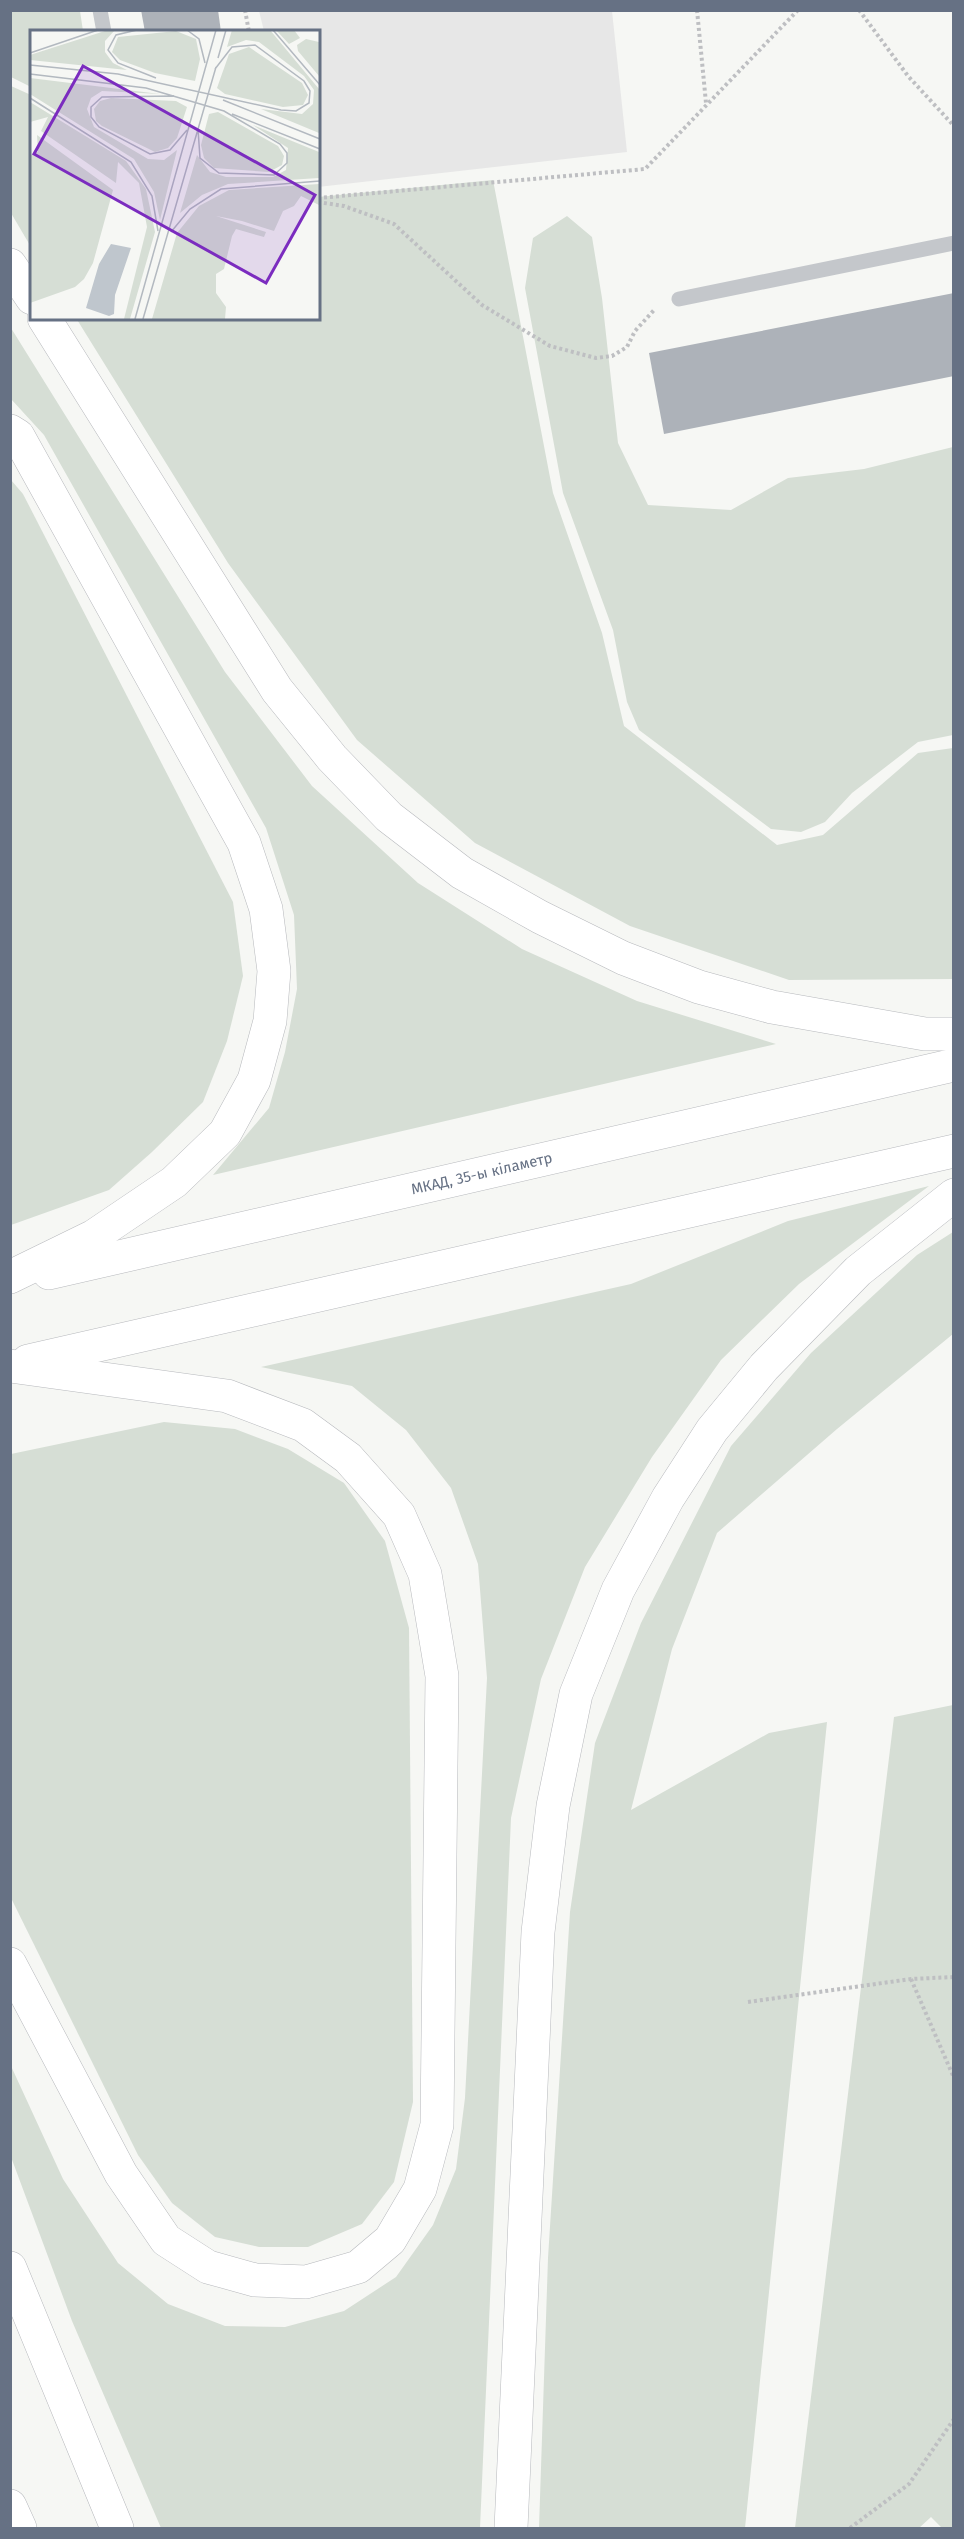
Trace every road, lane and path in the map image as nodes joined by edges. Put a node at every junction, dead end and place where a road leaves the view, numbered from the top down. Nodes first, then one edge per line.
1 (100, 10) edge
2 (245, 10) edge
3 (697, 10) edge
4 (798, 10) edge
5 (859, 10) edge
6 (104, 30) edge
7 (249, 30) edge
8 (706, 104) junction
9 (954, 126) edge
10 (320, 200) edge
11 (320, 200) edge
12 (954, 243) edge
13 (10, 265) edge
14 (30, 295) edge
15 (679, 299) joint
16 (45, 320) edge
17 (10, 431) edge
18 (954, 1034) edge
19 (954, 1065) edge
20 (954, 1151) edge
21 (954, 1195) edge
22 (10, 1280) edge
23 (10, 1366) edge
24 (10, 1964) edge
25 (954, 1977) edge
26 (911, 1978) junction
27 (748, 2002) dead end
28 (954, 2078) edge
29 (10, 2268) edge
30 (954, 2419) edge
31 (10, 2506) edge
32 (20, 2529) edge
33 (117, 2529) edge
34 (511, 2529) edge
35 (850, 2529) edge

1 - 6 lane
2 - 7 path
3 - 8 path
4 - 8 path
5 - 9 path
8 - 10 path
11 - 15 path
12 - 15 lane
13 - 14 highway
16 - 18 highway
17 - 22 highway
19 - 22 highway, МКАД, 35-ы кіламетр
20 - 23 highway
21 - 34 highway
23 - 24 highway
25 - 26 path
26 - 27 path
26 - 28 path
29 - 33 highway
30 - 35 path
31 - 32 highway

